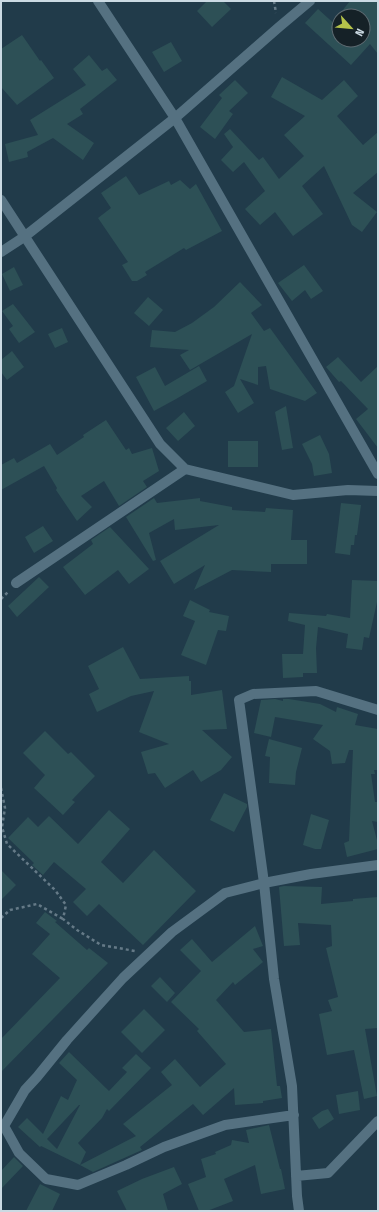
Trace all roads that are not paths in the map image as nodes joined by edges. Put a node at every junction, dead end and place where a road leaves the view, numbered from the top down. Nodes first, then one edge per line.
1 (98, 1) edge
2 (310, 1) edge
3 (175, 118) junction
4 (1, 200) edge
5 (24, 237) junction
6 (1, 252) edge
7 (185, 469) junction
8 (378, 474) edge
9 (378, 491) edge
10 (16, 583) dead end
11 (378, 710) edge
12 (378, 864) edge
13 (264, 883) junction
14 (294, 1115) junction
15 (378, 1121) edge
16 (296, 1176) junction
17 (299, 1211) edge

1 - 3 street
2 - 3 street
3 - 5 street
3 - 8 street
4 - 5 street
5 - 6 street
5 - 7 street
7 - 9 street
7 - 10 street
11 - 13 street
12 - 13 street
13 - 14 street
13 - 14 street
14 - 16 street
15 - 16 street
16 - 17 street

